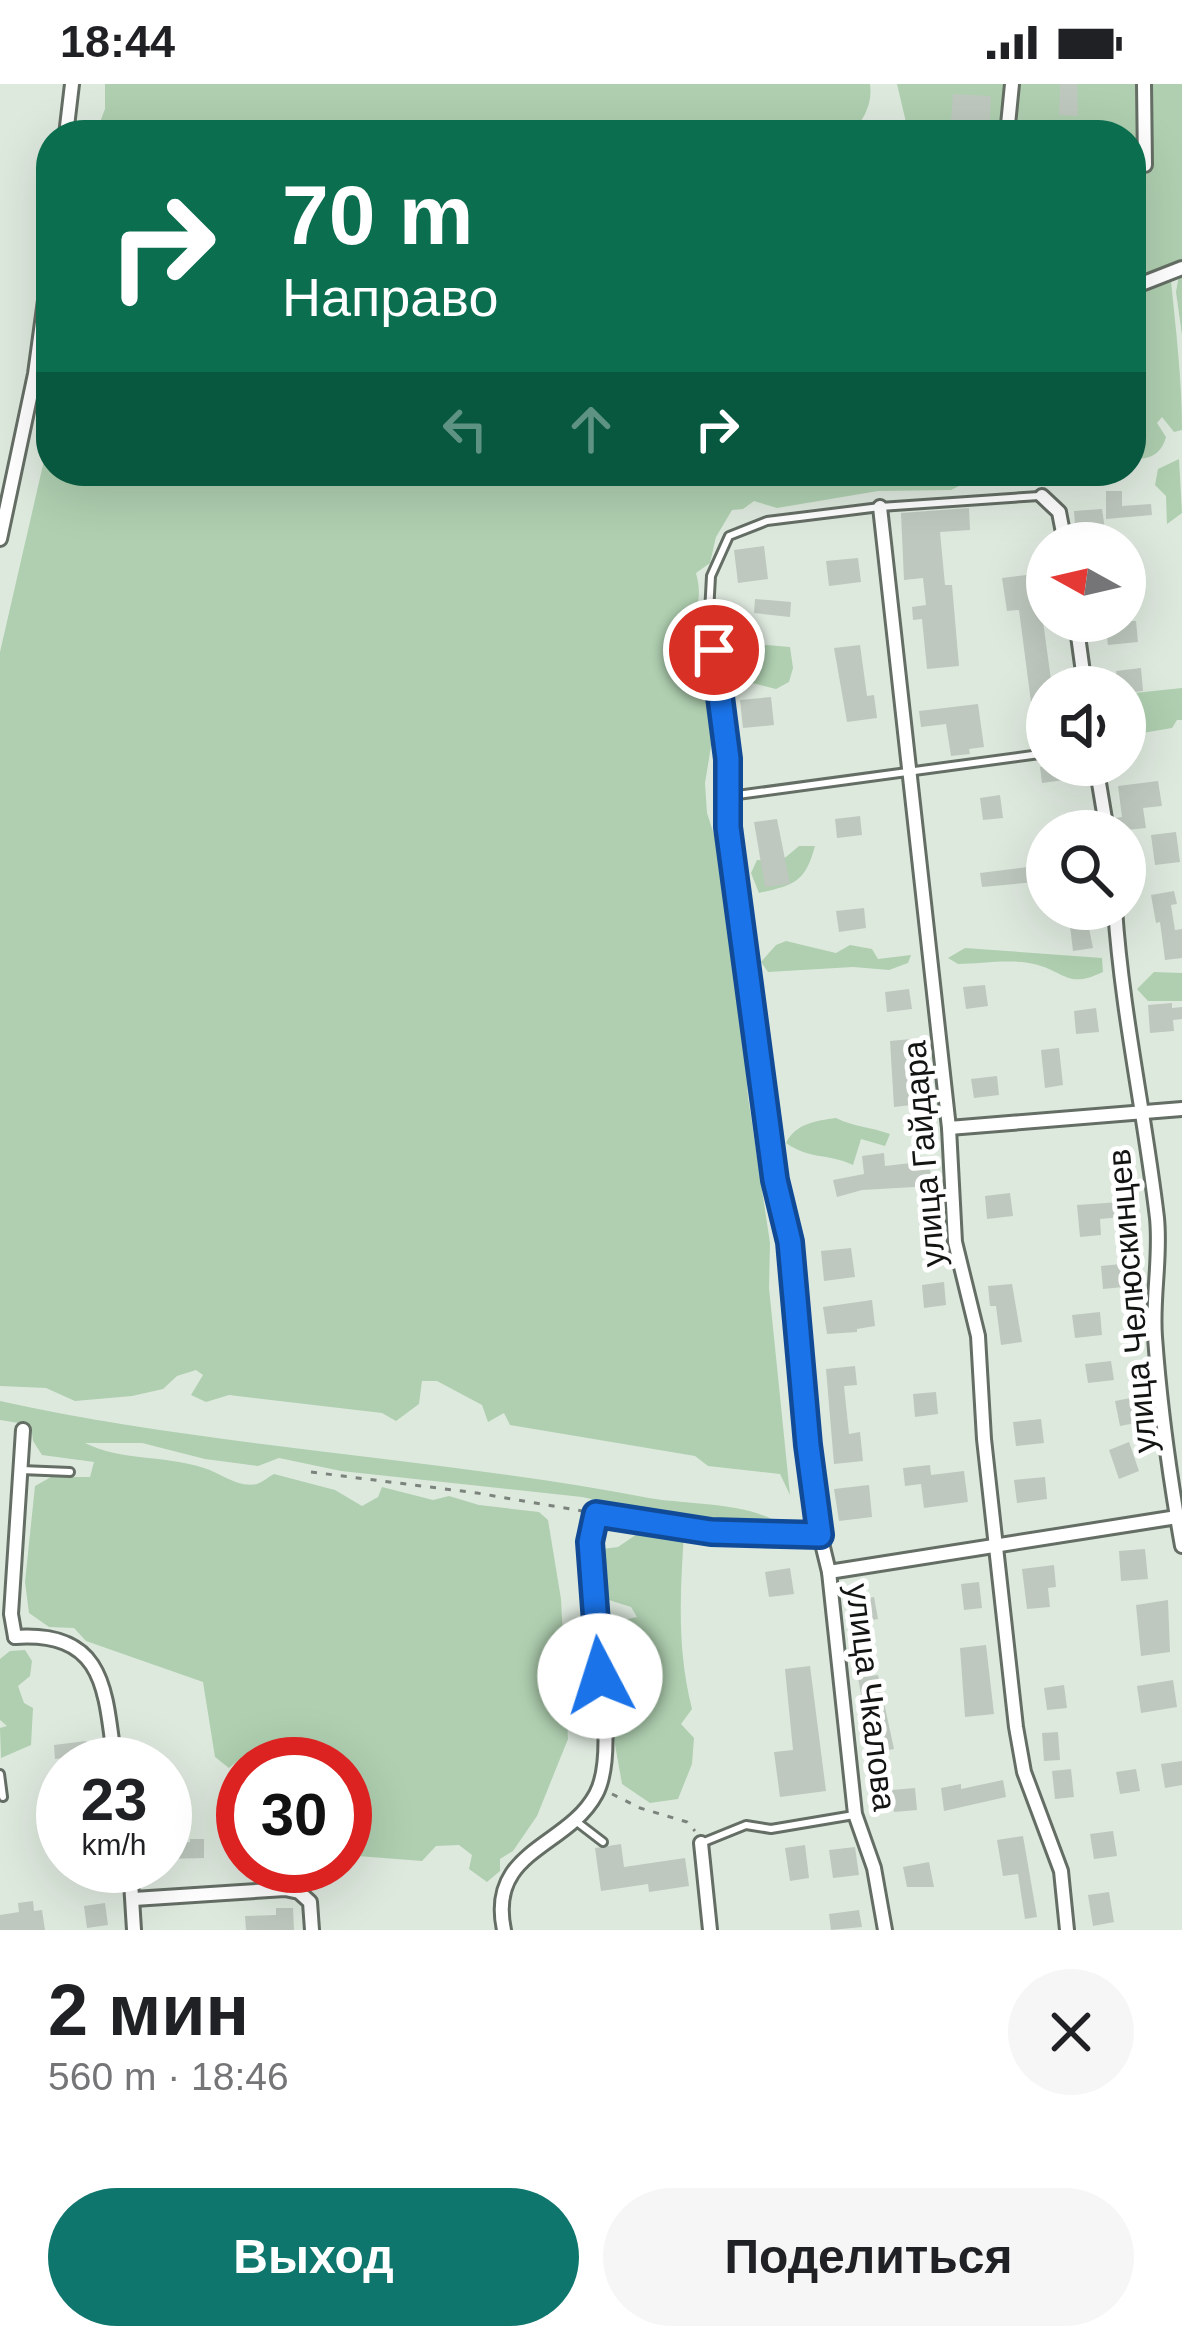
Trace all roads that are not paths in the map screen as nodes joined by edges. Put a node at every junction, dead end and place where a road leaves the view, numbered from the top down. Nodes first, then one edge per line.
1 (72, 84) edge
2 (1012, 84) edge
3 (1144, 84) edge
4 (68, 120) edge
5 (1008, 120) edge
6 (1144, 120) edge
7 (1182, 268) edge
8 (1146, 282) edge
9 (36, 367) edge
10 (1042, 496) joint
11 (880, 507) junction
12 (1061, 522) edge
13 (0, 539) edge
14 (709, 613) joint
15 (1026, 756) edge
16 (911, 771) junction
17 (730, 796) junction
18 (1118, 930) edge
19 (1182, 1109) edge
20 (1141, 1111) junction
21 (949, 1128) junction
22 (23, 1430) dead end
23 (21, 1470) junction
24 (70, 1472) dead end
25 (1177, 1516) junction
26 (820, 1535) junction
27 (996, 1545) junction
28 (1182, 1546) edge
29 (829, 1572) junction
30 (15, 1637) junction
31 (0, 1649) edge
32 (112, 1737) edge
33 (0, 1774) edge
34 (4, 1797) dead end
35 (855, 1814) junction
36 (577, 1822) junction
37 (603, 1841) dead end
38 (700, 1844) joint
39 (133, 1893) edge
40 (134, 1899) junction
41 (134, 1930) edge
42 (312, 1930) edge
43 (504, 1930) edge
44 (710, 1930) edge
45 (885, 1930) edge
46 (1067, 1930) edge

1 - 4 street
2 - 5 street
3 - 6 street
7 - 8 street
9 - 13 street
10 - 11 lane
10 - 12 street
11 - 14 lane
11 - 16 street, улица Гайдара
14 - 17 street, улица Чкалова
15 - 16 lane
16 - 17 lane
16 - 21 street, улица Гайдара
17 - 26 street, улица Чкалова
18 - 20 street, улица Челюскинцев
19 - 20 street
20 - 21 street
20 - 25 street, улица Челюскинцев
21 - 27 street, улица Гайдара
22 - 23 street
23 - 24 lane
23 - 30 street
25 - 27 street
25 - 28 street, улица Челюскинцев
26 - 29 street, улица Чкалова
26 - 36 street
27 - 29 street
27 - 46 street, улица Гайдара
29 - 35 street, улица Чкалова
30 - 31 street
30 - 32 street
33 - 34 lane
35 - 38 lane
35 - 45 street, улица Чкалова
36 - 37 lane
36 - 43 street
38 - 44 street
39 - 40 street
40 - 41 street
40 - 42 street

